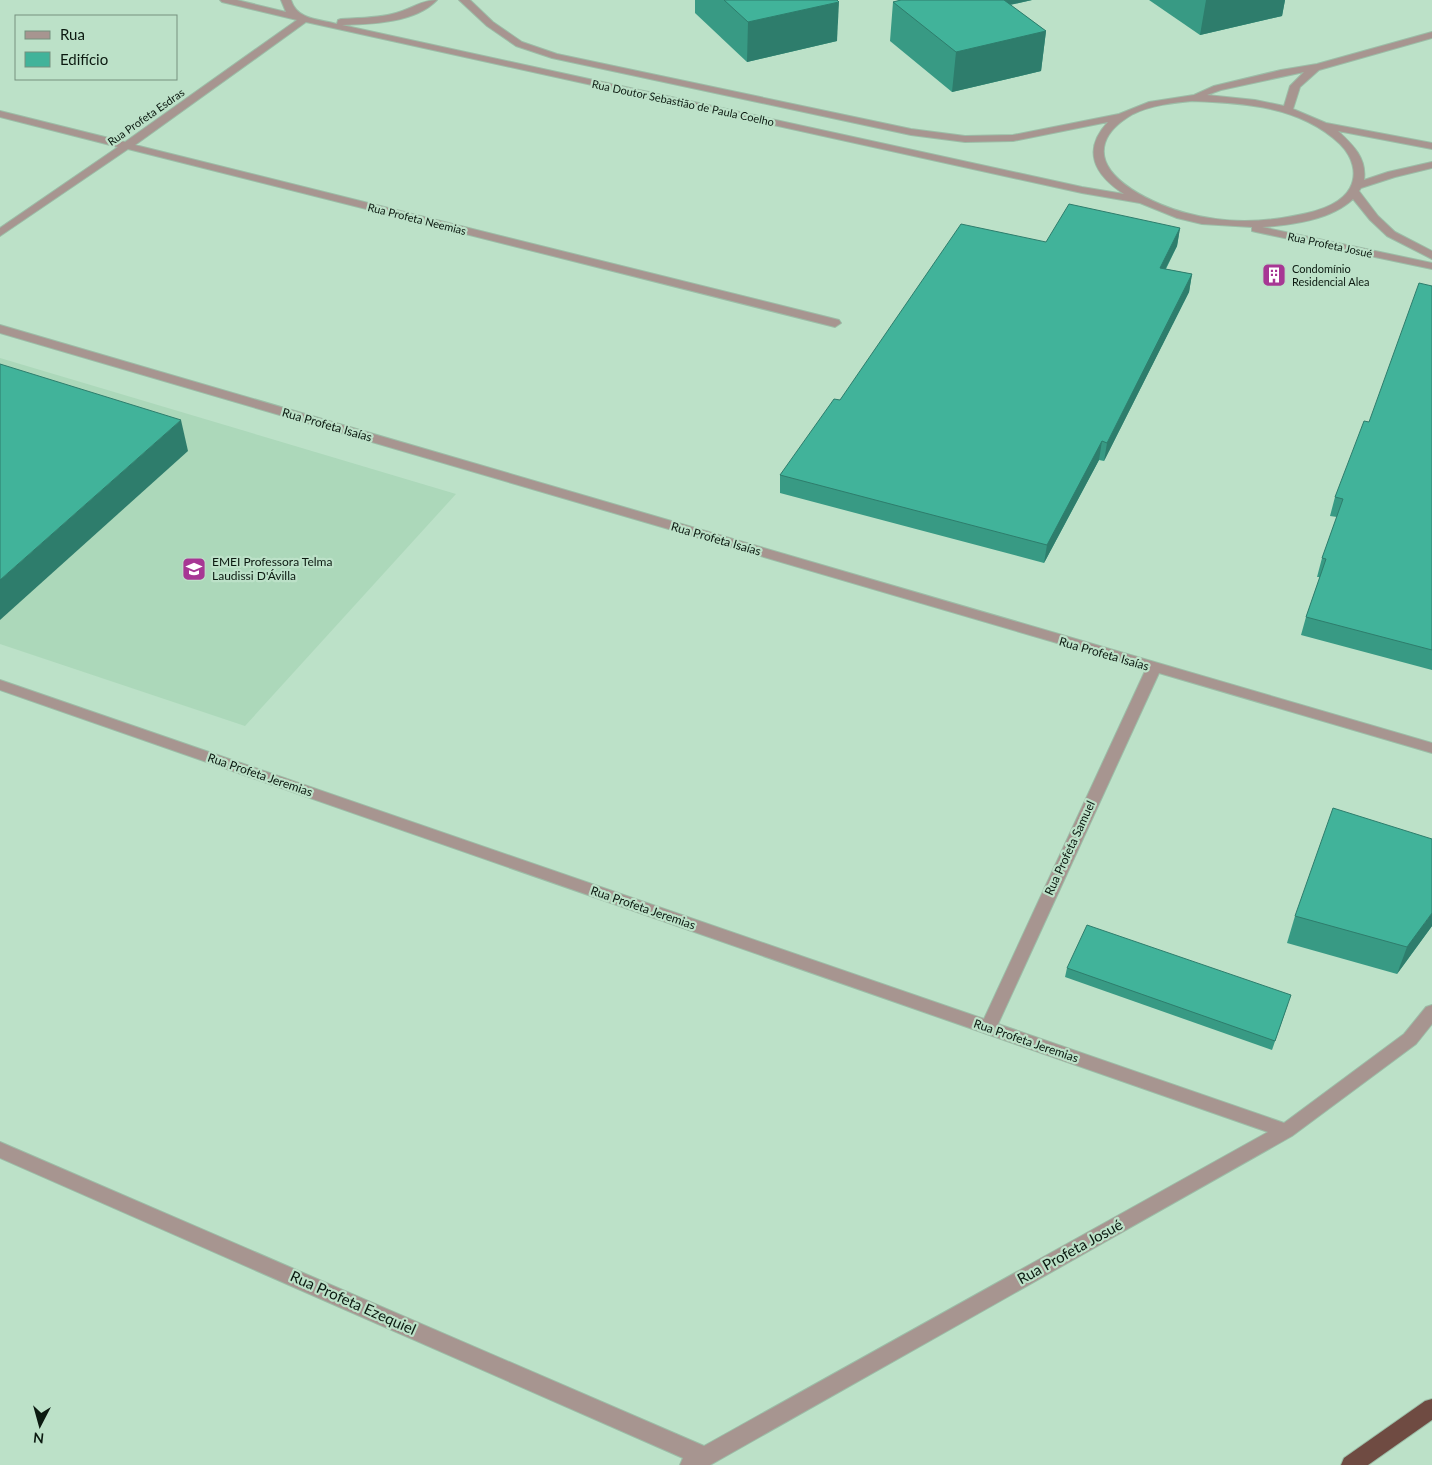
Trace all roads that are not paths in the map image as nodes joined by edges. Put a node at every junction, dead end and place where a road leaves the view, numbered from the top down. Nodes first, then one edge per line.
1 (225, 0) edge
2 (286, 0) edge
3 (432, 0) edge
4 (464, 0) edge
5 (305, 19) junction
6 (1432, 35) edge
7 (1318, 68) junction
8 (1192, 98) junction
9 (1288, 110) junction
10 (0, 114) edge
11 (1120, 118) junction
12 (1322, 126) junction
13 (126, 146) junction
14 (1432, 146) edge
15 (1432, 165) edge
16 (1355, 189) junction
17 (1143, 200) junction
18 (1228, 223) junction
19 (0, 233) edge
20 (1432, 256) edge
21 (1432, 266) edge
22 (834, 323) dead end
23 (0, 329) edge
24 (1154, 668) junction
25 (0, 685) edge
26 (1432, 748) edge
27 (1432, 1012) edge
28 (988, 1028) junction
29 (1286, 1131) junction
30 (0, 1150) edge
31 (1432, 1408) edge
32 (698, 1461) edge
33 (1351, 1465) edge

1 - 5 street, Rua Doutor Sebastião de Paula Coelho
2 - 5 street
3 - 5 street
4 - 11 street, Rua Doutor Sebastião de Paula Coelho
5 - 13 street, Rua Profeta Esdras
5 - 17 street, Rua Doutor Sebastião de Paula Coelho
6 - 7 street
7 - 8 street
7 - 9 street
8 - 9 street
8 - 11 street
9 - 12 street
10 - 13 street, Rua Profeta Neemias
11 - 17 street
12 - 14 street
12 - 16 street
13 - 19 street, Rua Profeta Esdras
13 - 22 street, Rua Profeta Neemias
15 - 16 street
16 - 18 street
16 - 20 street
17 - 18 street
18 - 21 street, Rua Profeta Josué
23 - 24 street, Rua Profeta Isaías
24 - 26 street, Rua Profeta Isaías
24 - 28 street, Rua Profeta Samuel
25 - 28 street, Rua Profeta Jeremias
27 - 29 street, Rua Profeta Josué
28 - 29 street, Rua Profeta Jeremias
29 - 32 street, Rua Profeta Josué
30 - 32 street, Rua Profeta Ezequiel
31 - 33 highway

